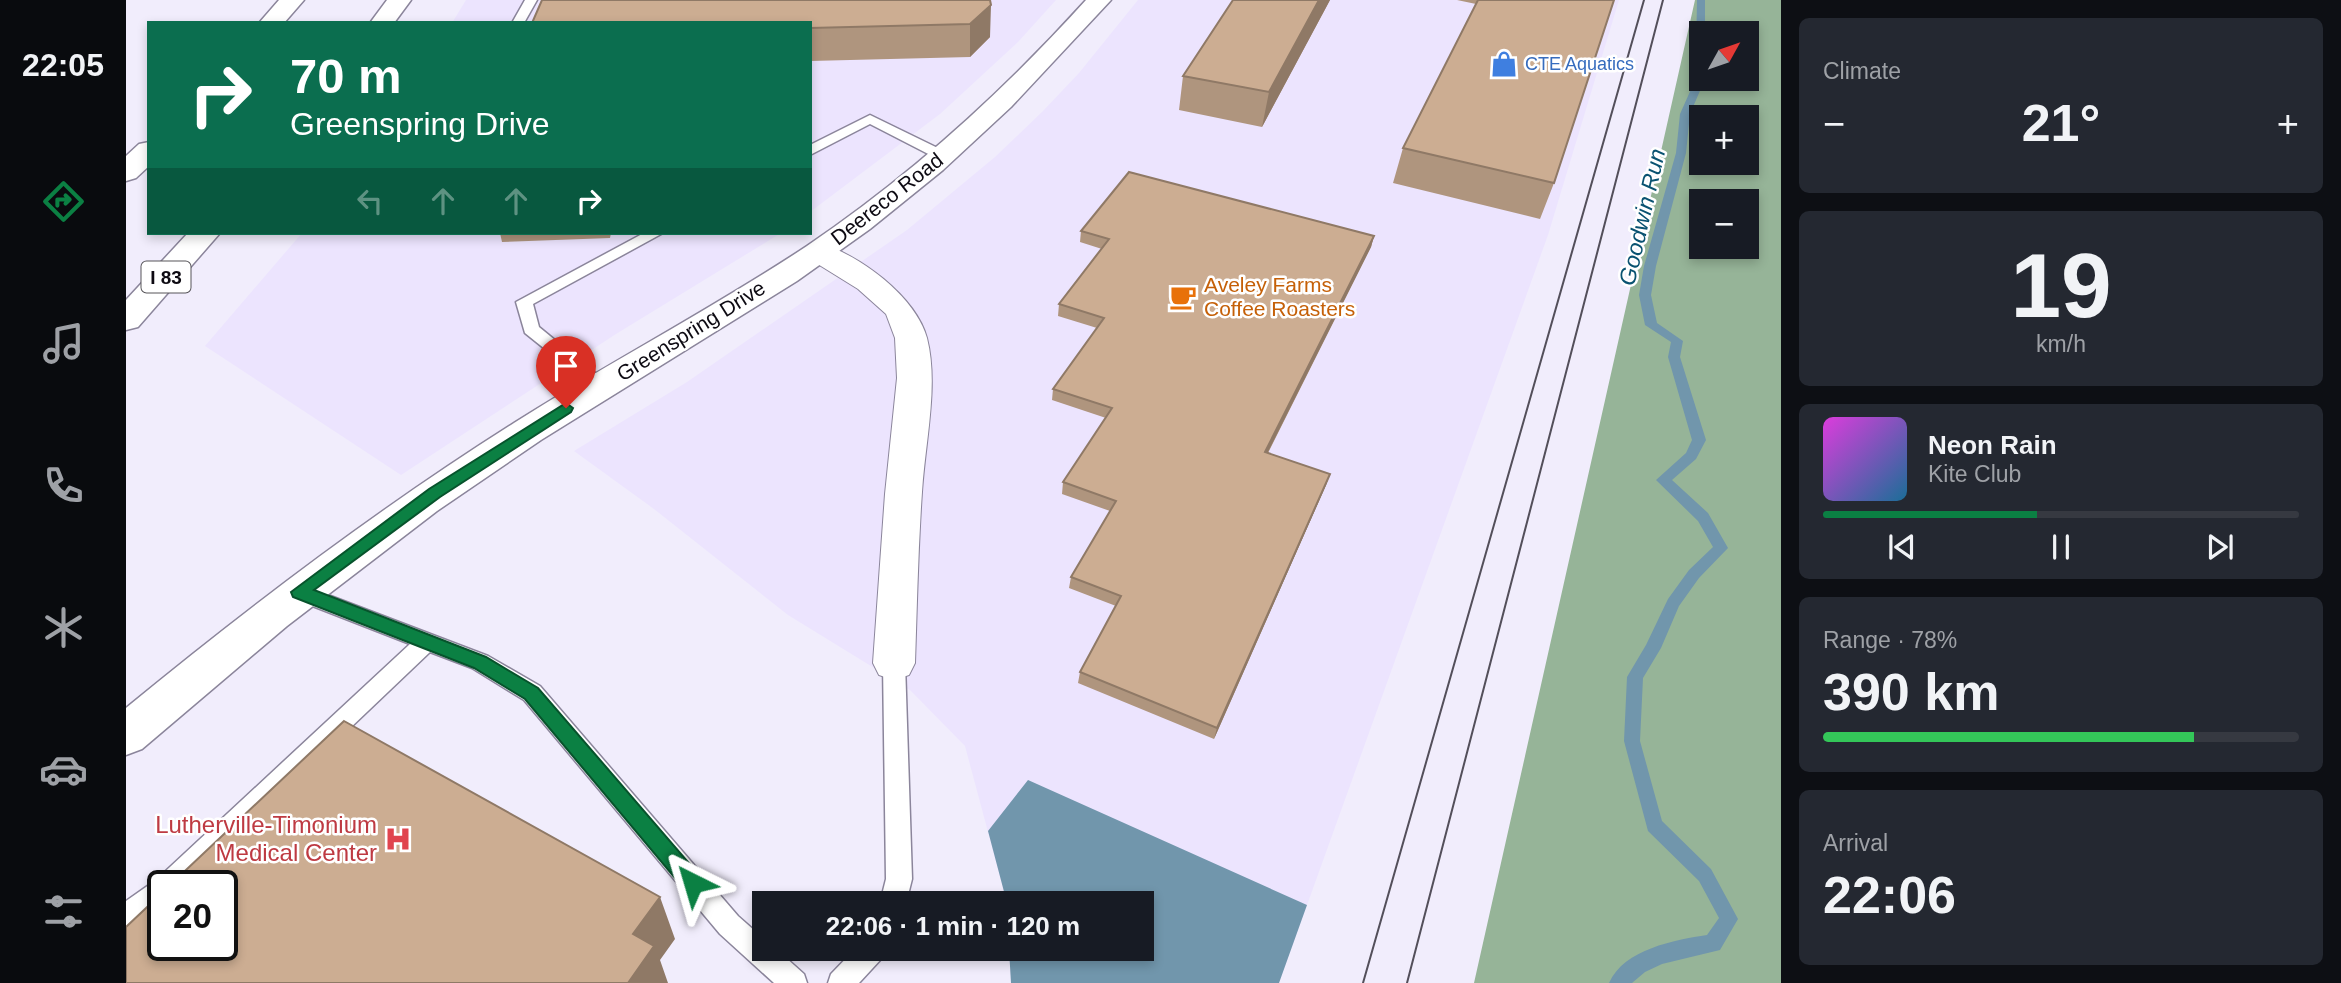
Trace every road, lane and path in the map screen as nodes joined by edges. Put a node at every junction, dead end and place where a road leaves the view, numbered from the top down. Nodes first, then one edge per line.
1 (292, 0) edge
2 (399, 0) edge
3 (531, 0) edge
4 (1099, 0) edge
5 (273, 21) edge
6 (383, 21) edge
7 (519, 21) edge
8 (812, 150) edge
9 (147, 152) edge
10 (943, 156) junction
11 (126, 172) edge
12 (203, 235) edge
13 (651, 235) edge
14 (818, 252) junction
15 (126, 320) edge
16 (603, 387) junction
17 (299, 592) junction
18 (425, 643) junction
19 (894, 663) joint
20 (126, 735) edge
21 (182, 870) edge
22 (896, 891) edge
23 (147, 904) edge
24 (126, 915) edge
25 (862, 961) edge
26 (794, 983) edge
27 (841, 983) edge

1 - 5 main road
2 - 6 main road
3 - 7 lane
4 - 10 main road, Deereco Road
8 - 10 lane
9 - 11 main road
10 - 14 main road, Deereco Road
12 - 15 main road, I 83
13 - 16 lane
14 - 16 main road, Greenspring Drive
14 - 19 street, Deereco Road
16 - 17 main road, Greenspring Drive
17 - 18 lane
17 - 20 main road, Greenspring Drive
18 - 21 lane
18 - 26 lane
19 - 22 lane
23 - 24 lane
25 - 27 lane

